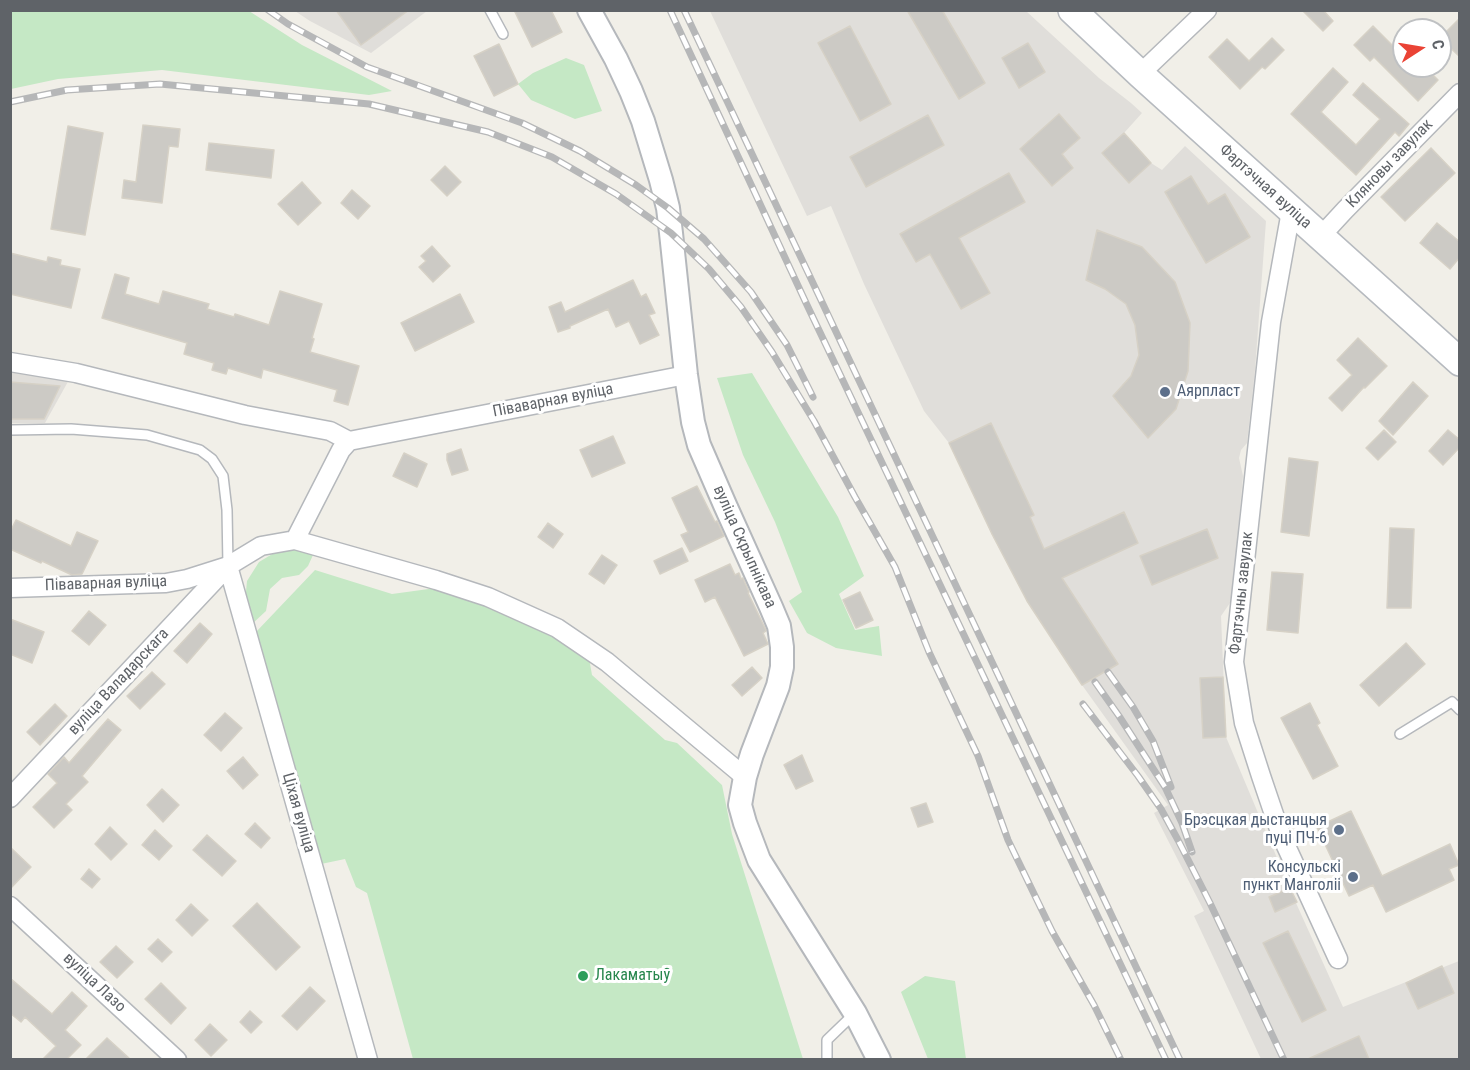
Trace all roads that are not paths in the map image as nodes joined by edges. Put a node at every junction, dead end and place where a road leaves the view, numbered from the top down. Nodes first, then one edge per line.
1 (490, 10) edge
2 (589, 10) edge
3 (1072, 10) edge
4 (1207, 10) edge
5 (503, 34) dead end
6 (1140, 74) junction
7 (1460, 93) edge
8 (1291, 211) junction
9 (1321, 236) junction
10 (10, 362) edge
11 (1460, 362) edge
12 (686, 375) junction
13 (10, 430) edge
14 (349, 441) junction
15 (295, 540) junction
16 (228, 566) junction
17 (10, 588) edge
18 (1460, 710) edge
19 (1400, 734) dead end
20 (745, 777) junction
21 (10, 798) edge
22 (10, 906) edge
23 (1338, 959) dead end
24 (855, 1012) junction
25 (177, 1059) edge
26 (368, 1059) edge
27 (827, 1059) edge
28 (879, 1059) edge

1 - 5 lane
2 - 12 street, вуліца Скрыпнікава
3 - 6 main road, Фартэчная вуліца
4 - 6 street
6 - 8 main road, Фартэчная вуліца
7 - 9 street, Кляновы завулак
8 - 9 main road, Фартэчная вуліца
8 - 23 street, Фартэчны завулак
9 - 11 main road, Фартэчная вуліца
10 - 14 street
12 - 14 street, Піваварная вуліца
12 - 20 street, вуліца Скрыпнікава
13 - 16 lane
14 - 15 street
15 - 16 street, Піваварная вуліца
15 - 20 street
16 - 17 street, Піваварная вуліца
16 - 21 street, вуліца Валадарскага
16 - 26 street, Ціхая вуліца
18 - 19 lane
20 - 24 street, вуліца Скрыпнікава
22 - 25 street, вуліца Лазо
24 - 27 lane
24 - 28 street, вуліца Скрыпнікава

